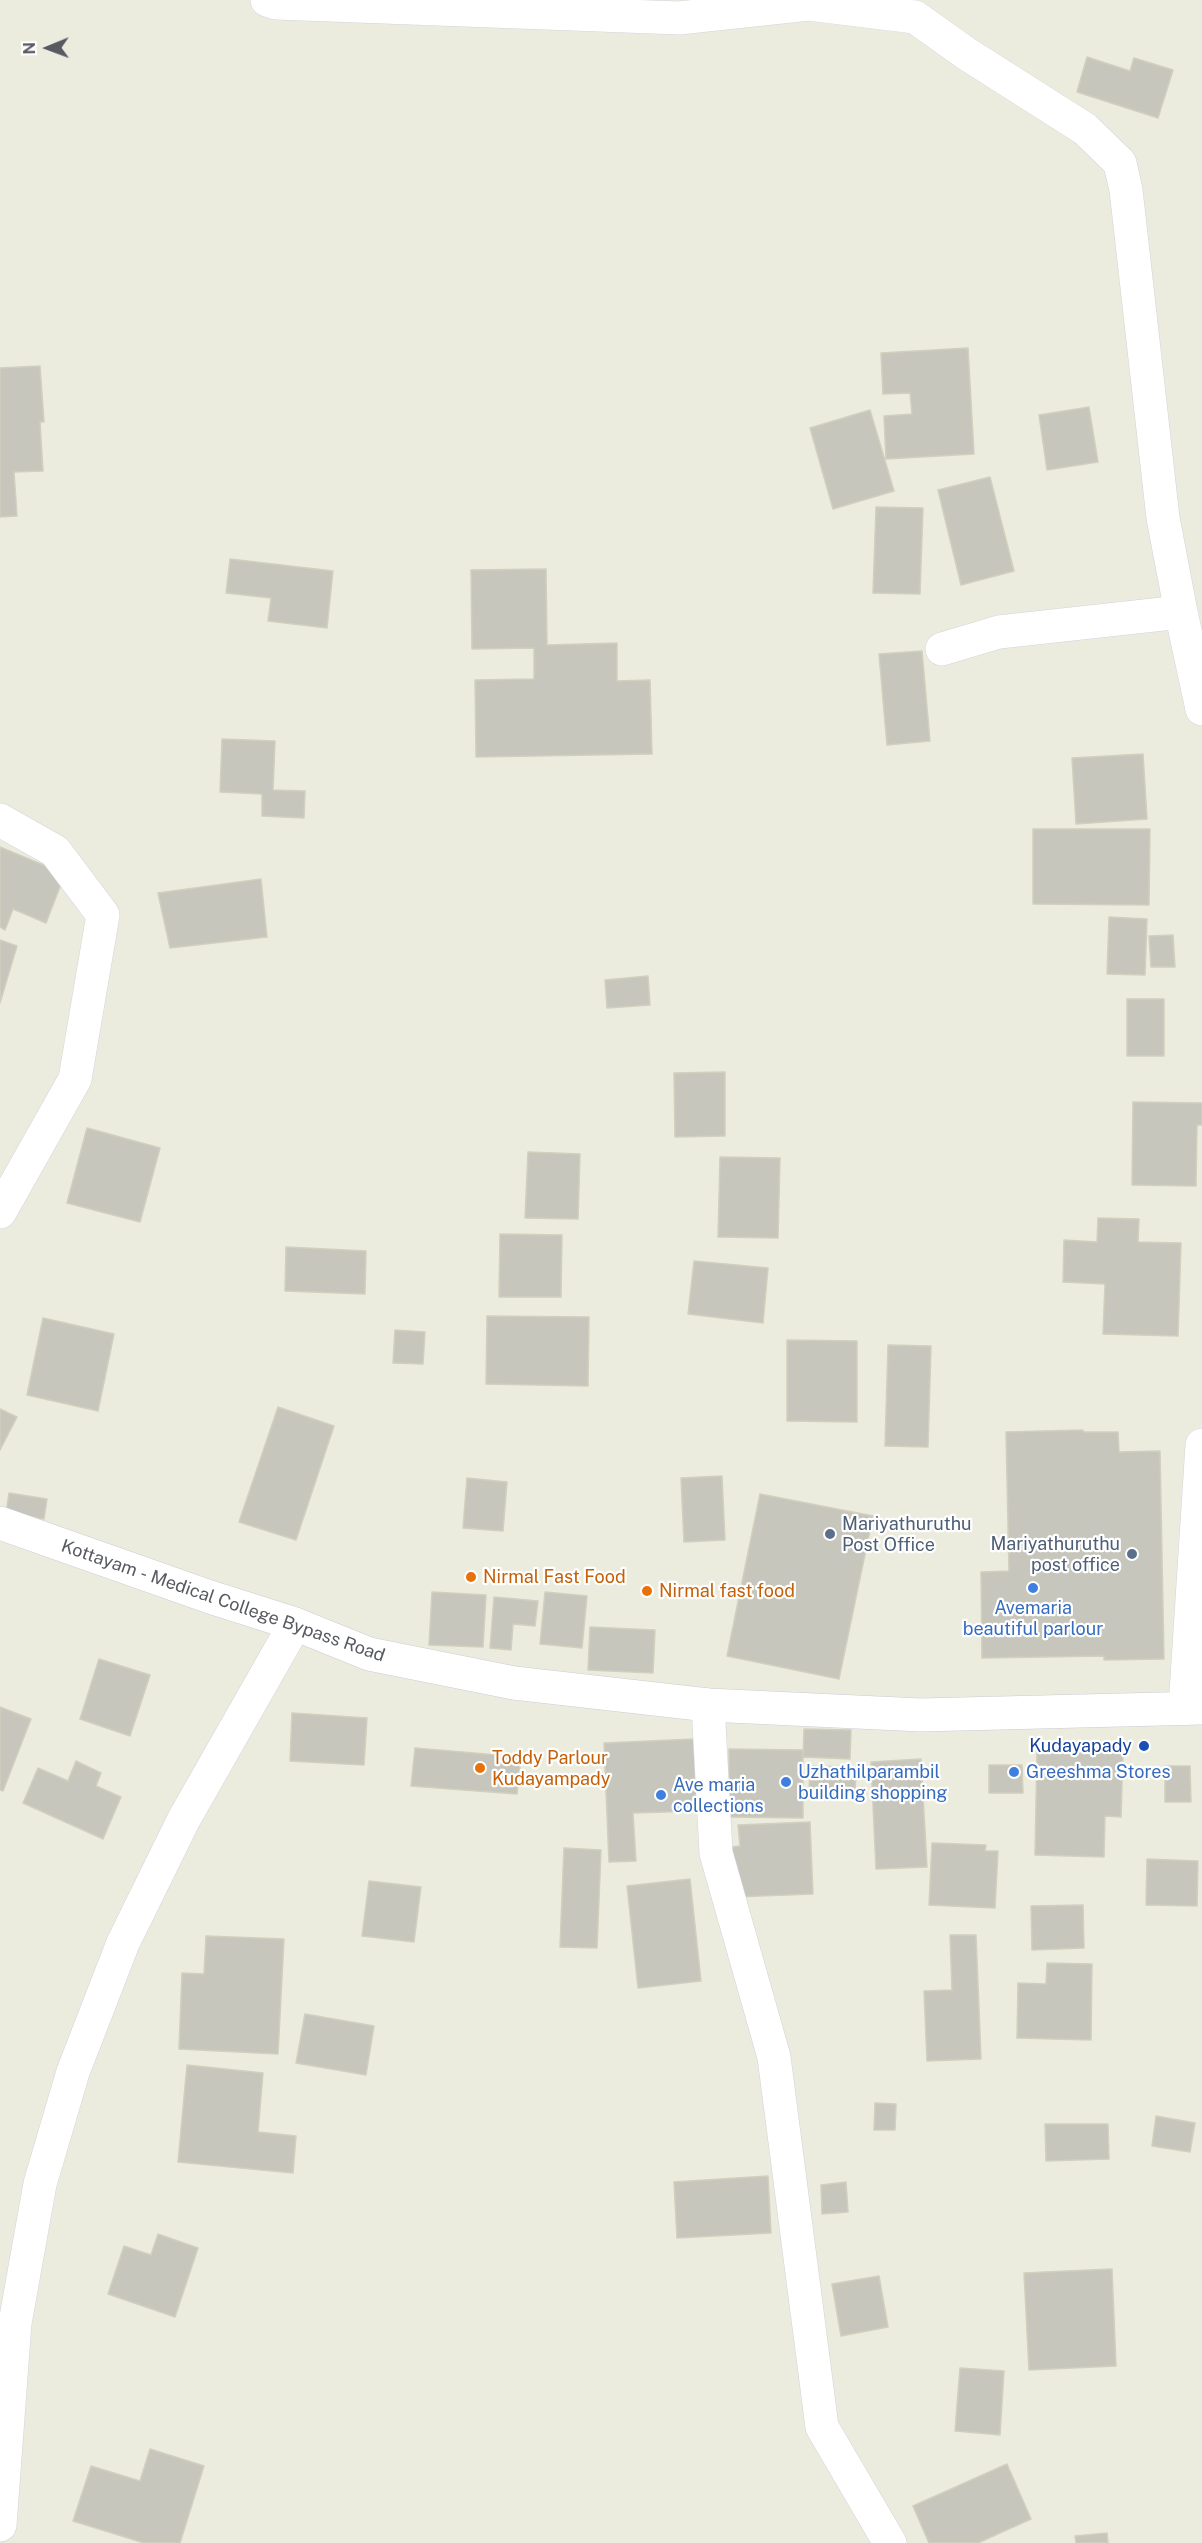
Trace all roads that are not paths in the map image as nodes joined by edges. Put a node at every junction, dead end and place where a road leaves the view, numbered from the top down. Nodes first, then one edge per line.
1 (267, 0) edge
2 (1180, 612) junction
3 (942, 649) dead end
4 (1202, 709) edge
5 (0, 820) edge
6 (0, 1212) edge
7 (1202, 1444) edge
8 (0, 1523) edge
9 (295, 1624) junction
10 (708, 1705) junction
11 (1194, 1708) edge
12 (0, 2525) edge
13 (890, 2543) edge

1 - 2 street
2 - 3 street
2 - 4 street
5 - 6 street
7 - 11 street
8 - 9 street, Kottayam - Medical College Bypass Road
9 - 10 street, Kottayam - Medical College Bypass Road
9 - 12 street
10 - 11 street, Kottayam - Medical College Bypass Road
10 - 13 street

